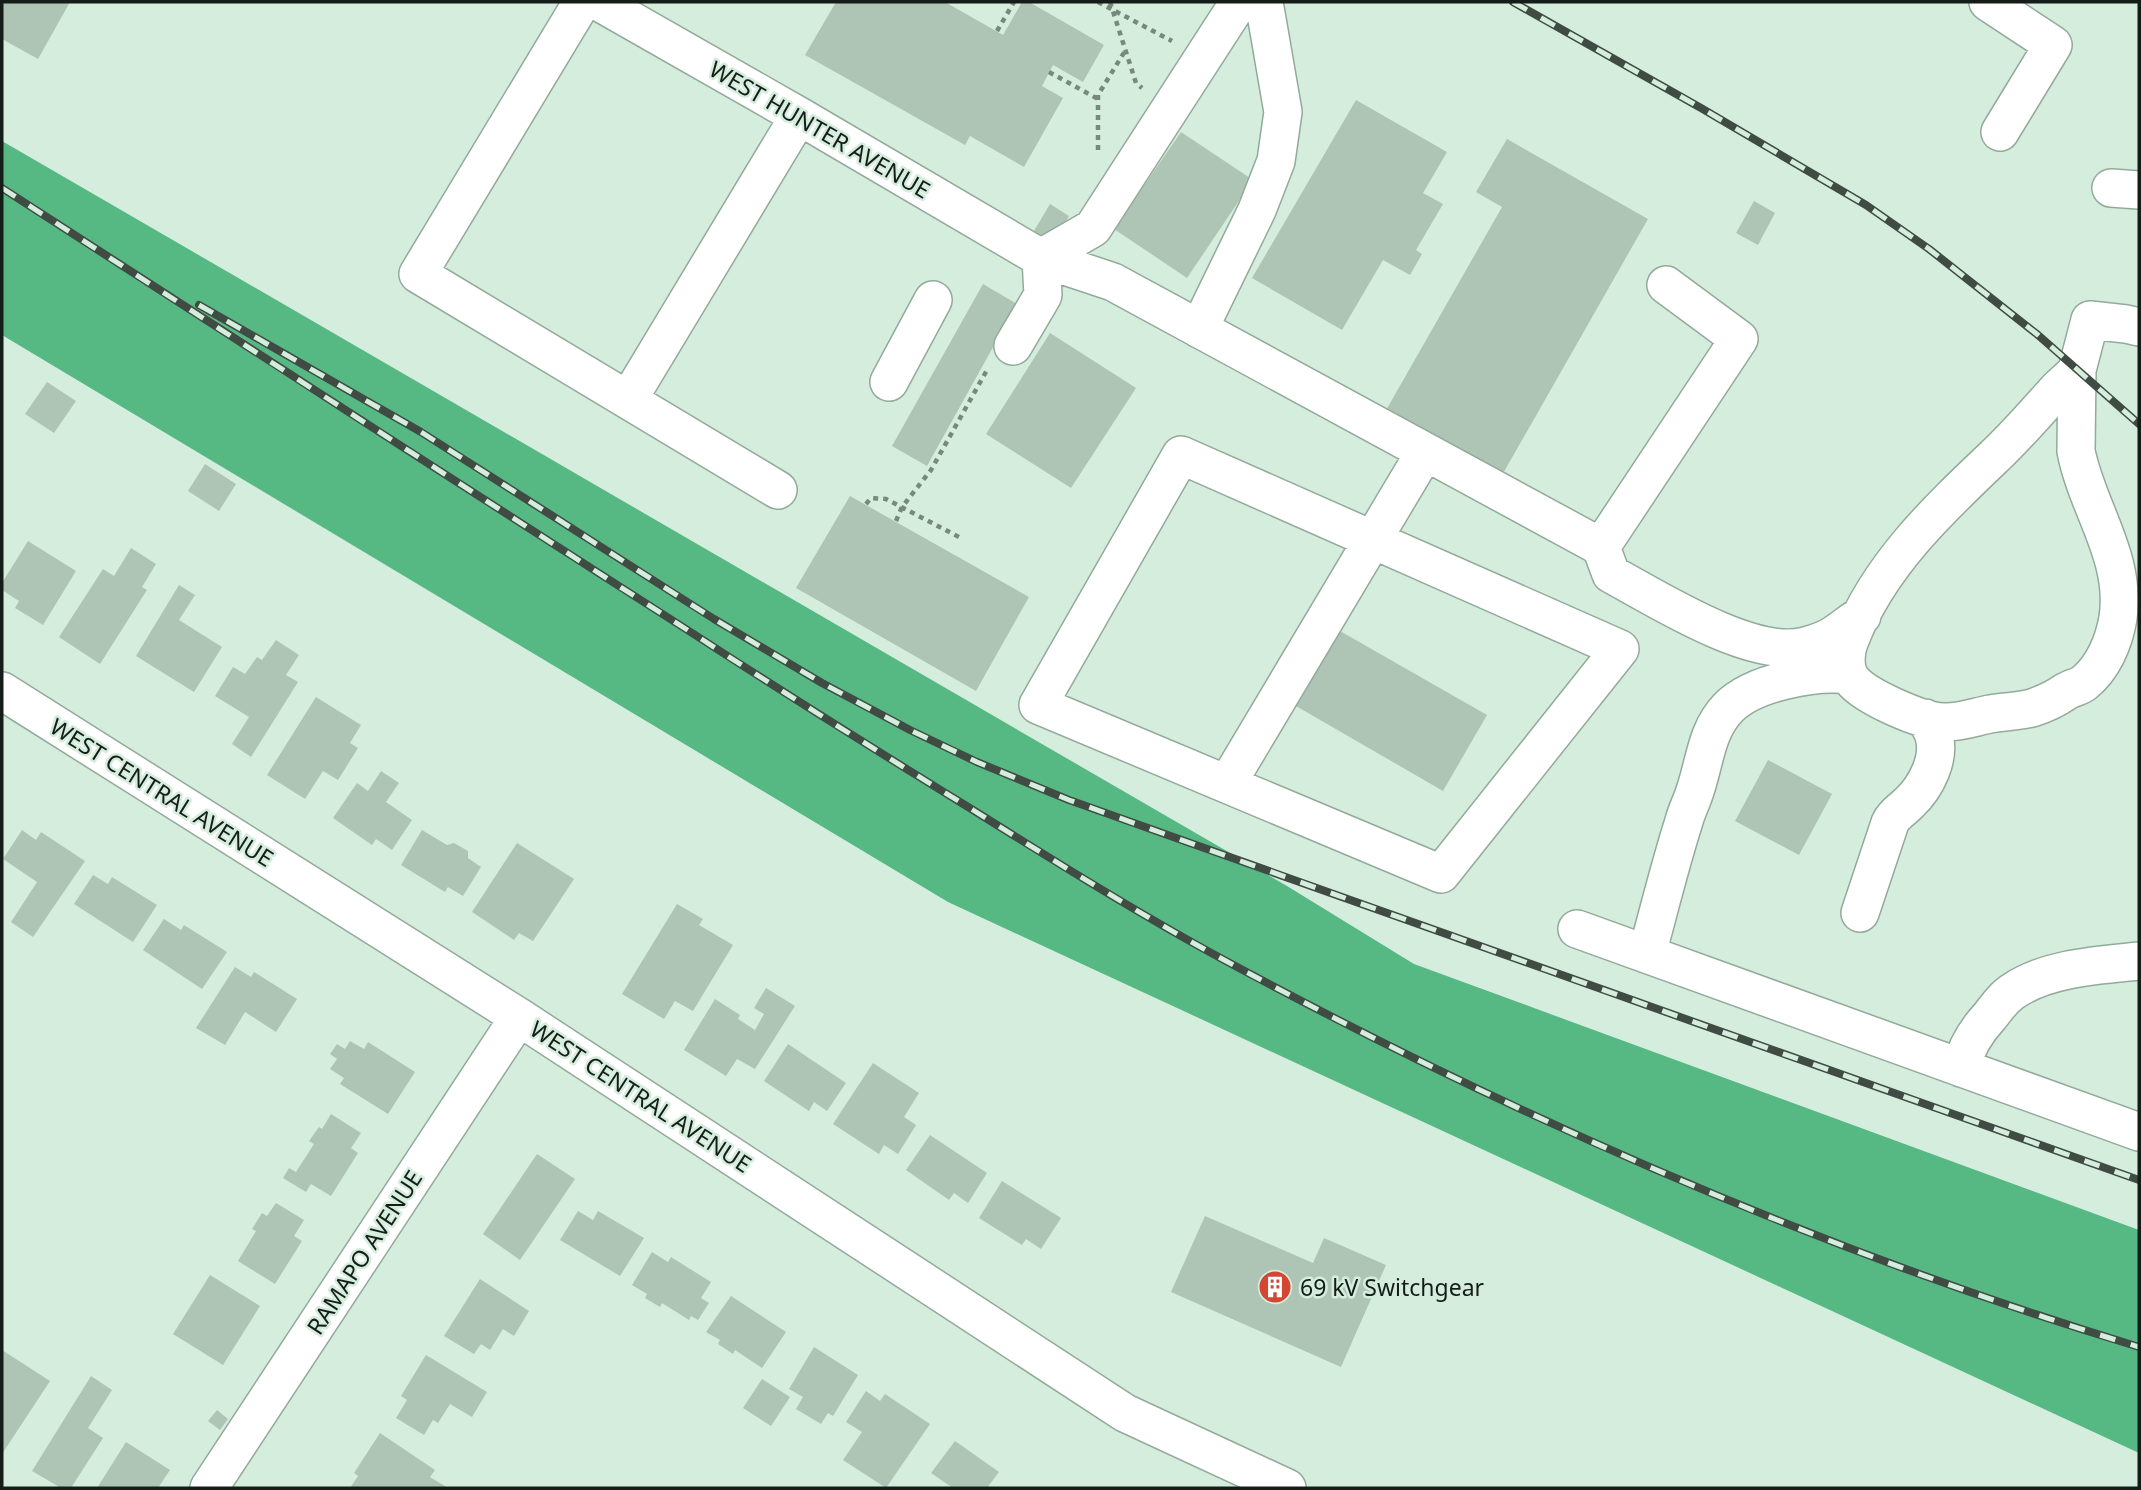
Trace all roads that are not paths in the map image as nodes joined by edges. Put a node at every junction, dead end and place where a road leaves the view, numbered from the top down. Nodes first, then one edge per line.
1 (582, 2) edge
2 (599, 2) edge
3 (1239, 2) edge
4 (1264, 2) edge
5 (1988, 2) edge
6 (800, 116) junction
7 (2000, 132) dead end
8 (1041, 258) junction
9 (1666, 285) dead end
10 (933, 300) dead end
11 (2139, 327) edge
12 (1199, 328) junction
13 (1013, 346) road end
14 (2077, 370) junction
15 (889, 382) dead end
16 (628, 400) junction
17 (1425, 452) junction
18 (778, 489) dead end
19 (1372, 540) junction
20 (1601, 547) junction
21 (1862, 616) junction
22 (1849, 675) junction
23 (2, 691) edge
24 (1925, 718) junction
25 (1227, 784) junction
26 (1860, 913) dead end
27 (1577, 929) dead end
28 (1647, 954) junction
29 (2139, 961) edge
30 (519, 1017) junction
31 (1961, 1068) junction
32 (2139, 1132) edge
33 (1271, 1485) edge
34 (209, 1488) edge

1 - 16 street
2 - 6 street, WEST HUNTER AVENUE
3 - 8 street
4 - 12 street
5 - 7 street
6 - 8 street, WEST HUNTER AVENUE
6 - 16 street
8 - 12 street, WEST HUNTER AVENUE
8 - 13 street
9 - 20 street
10 - 15 street
11 - 14 street
12 - 17 street, WEST HUNTER AVENUE
14 - 21 street
14 - 24 street
16 - 18 street
17 - 19 street
17 - 20 street, WEST HUNTER AVENUE
19 - 25 street
19 - 25 street
19 - 25 street
20 - 21 street
21 - 22 street
22 - 24 street
22 - 28 street
23 - 30 street, WEST CENTRAL AVENUE
24 - 26 street
27 - 28 street
28 - 31 street
29 - 31 street
30 - 33 street, WEST CENTRAL AVENUE
30 - 34 street, RAMAPO AVENUE
31 - 32 street

